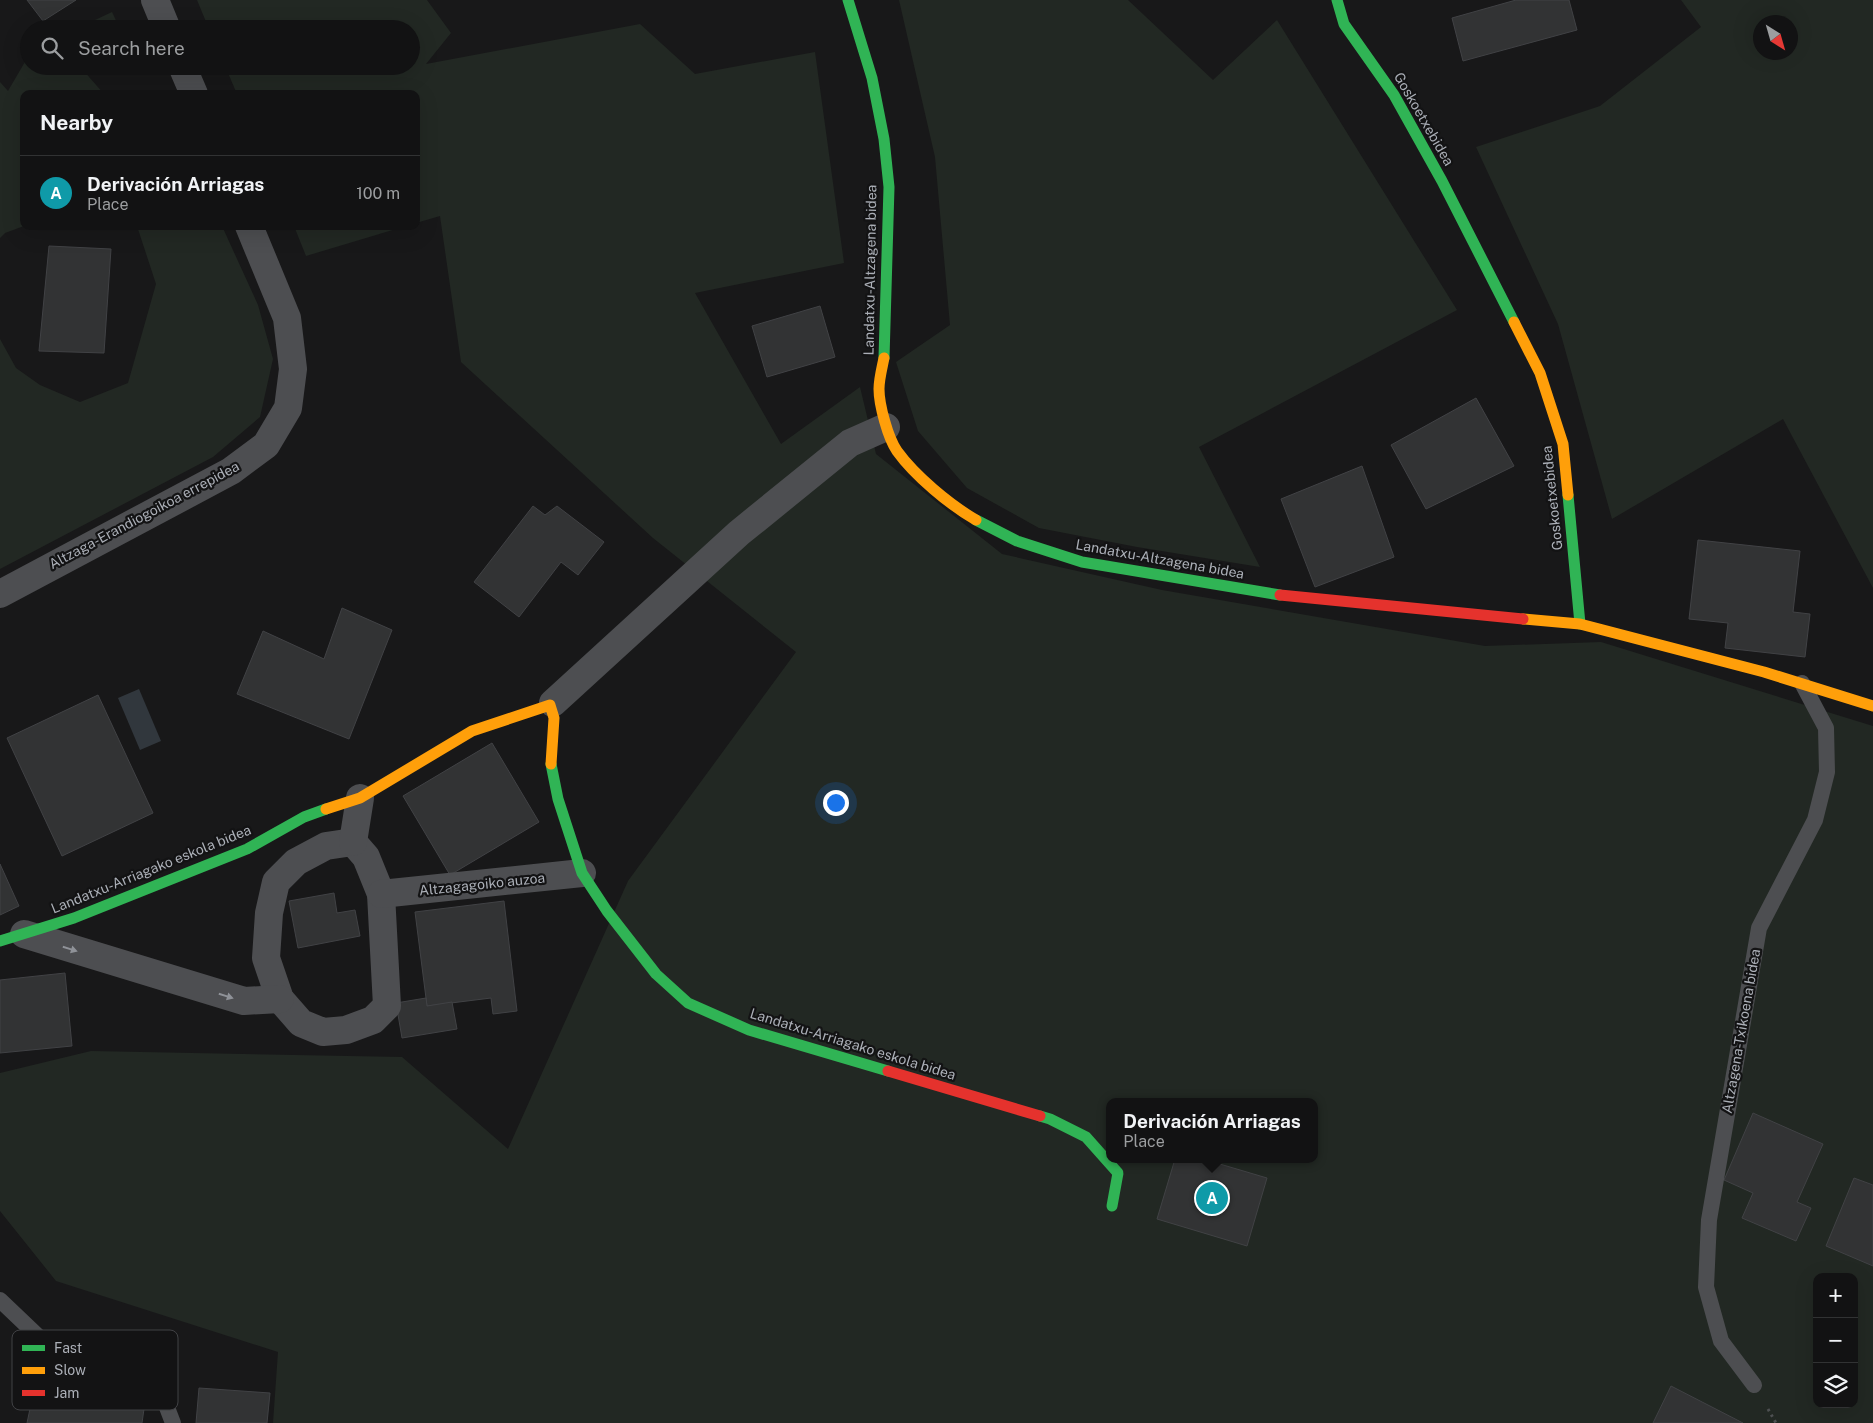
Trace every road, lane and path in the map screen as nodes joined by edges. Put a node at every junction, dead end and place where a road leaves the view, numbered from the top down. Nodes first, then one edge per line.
1 (155, 0) edge
2 (848, 0) edge
3 (1337, 0) edge
4 (163, 20) edge
5 (186, 75) edge
6 (192, 90) edge
7 (251, 230) edge
8 (886, 427) junction
9 (0, 594) edge
10 (1580, 624) junction
11 (1802, 684) junction
12 (553, 704) dead end
13 (1873, 706) edge
14 (360, 798) junction
15 (353, 842) junction
16 (582, 873) junction
17 (381, 894) junction
18 (12, 938) edge
19 (280, 999) junction
20 (1106, 1160) edge
21 (1109, 1163) edge
22 (1112, 1206) dead end
23 (0, 1300) edge
24 (32, 1330) edge
25 (1754, 1385) dead end
26 (168, 1410) edge
27 (173, 1423) edge

1 - 4 street
2 - 8 street, Landatxu-Altzagena bidea
3 - 10 street, Goskoetxebidea
5 - 6 street
7 - 9 street, Altzaga-Erandiogoikoa errepidea
8 - 10 street, Landatxu-Altzagena bidea
8 - 12 street
10 - 11 street
11 - 13 street
11 - 25 lane, Altzagena-Txikoena bidea
14 - 15 street
14 - 16 street, Landatxu-Arriagako eskola bidea
14 - 18 street, Landatxu-Arriagako eskola bidea
15 - 17 street
15 - 19 street
16 - 17 street, Altzagagoiko auzoa
16 - 20 street, Landatxu-Arriagako eskola bidea
17 - 19 street
18 -> 19 street
21 - 22 street, Landatxu-Arriagako eskola bidea
23 - 24 lane
26 - 27 lane

